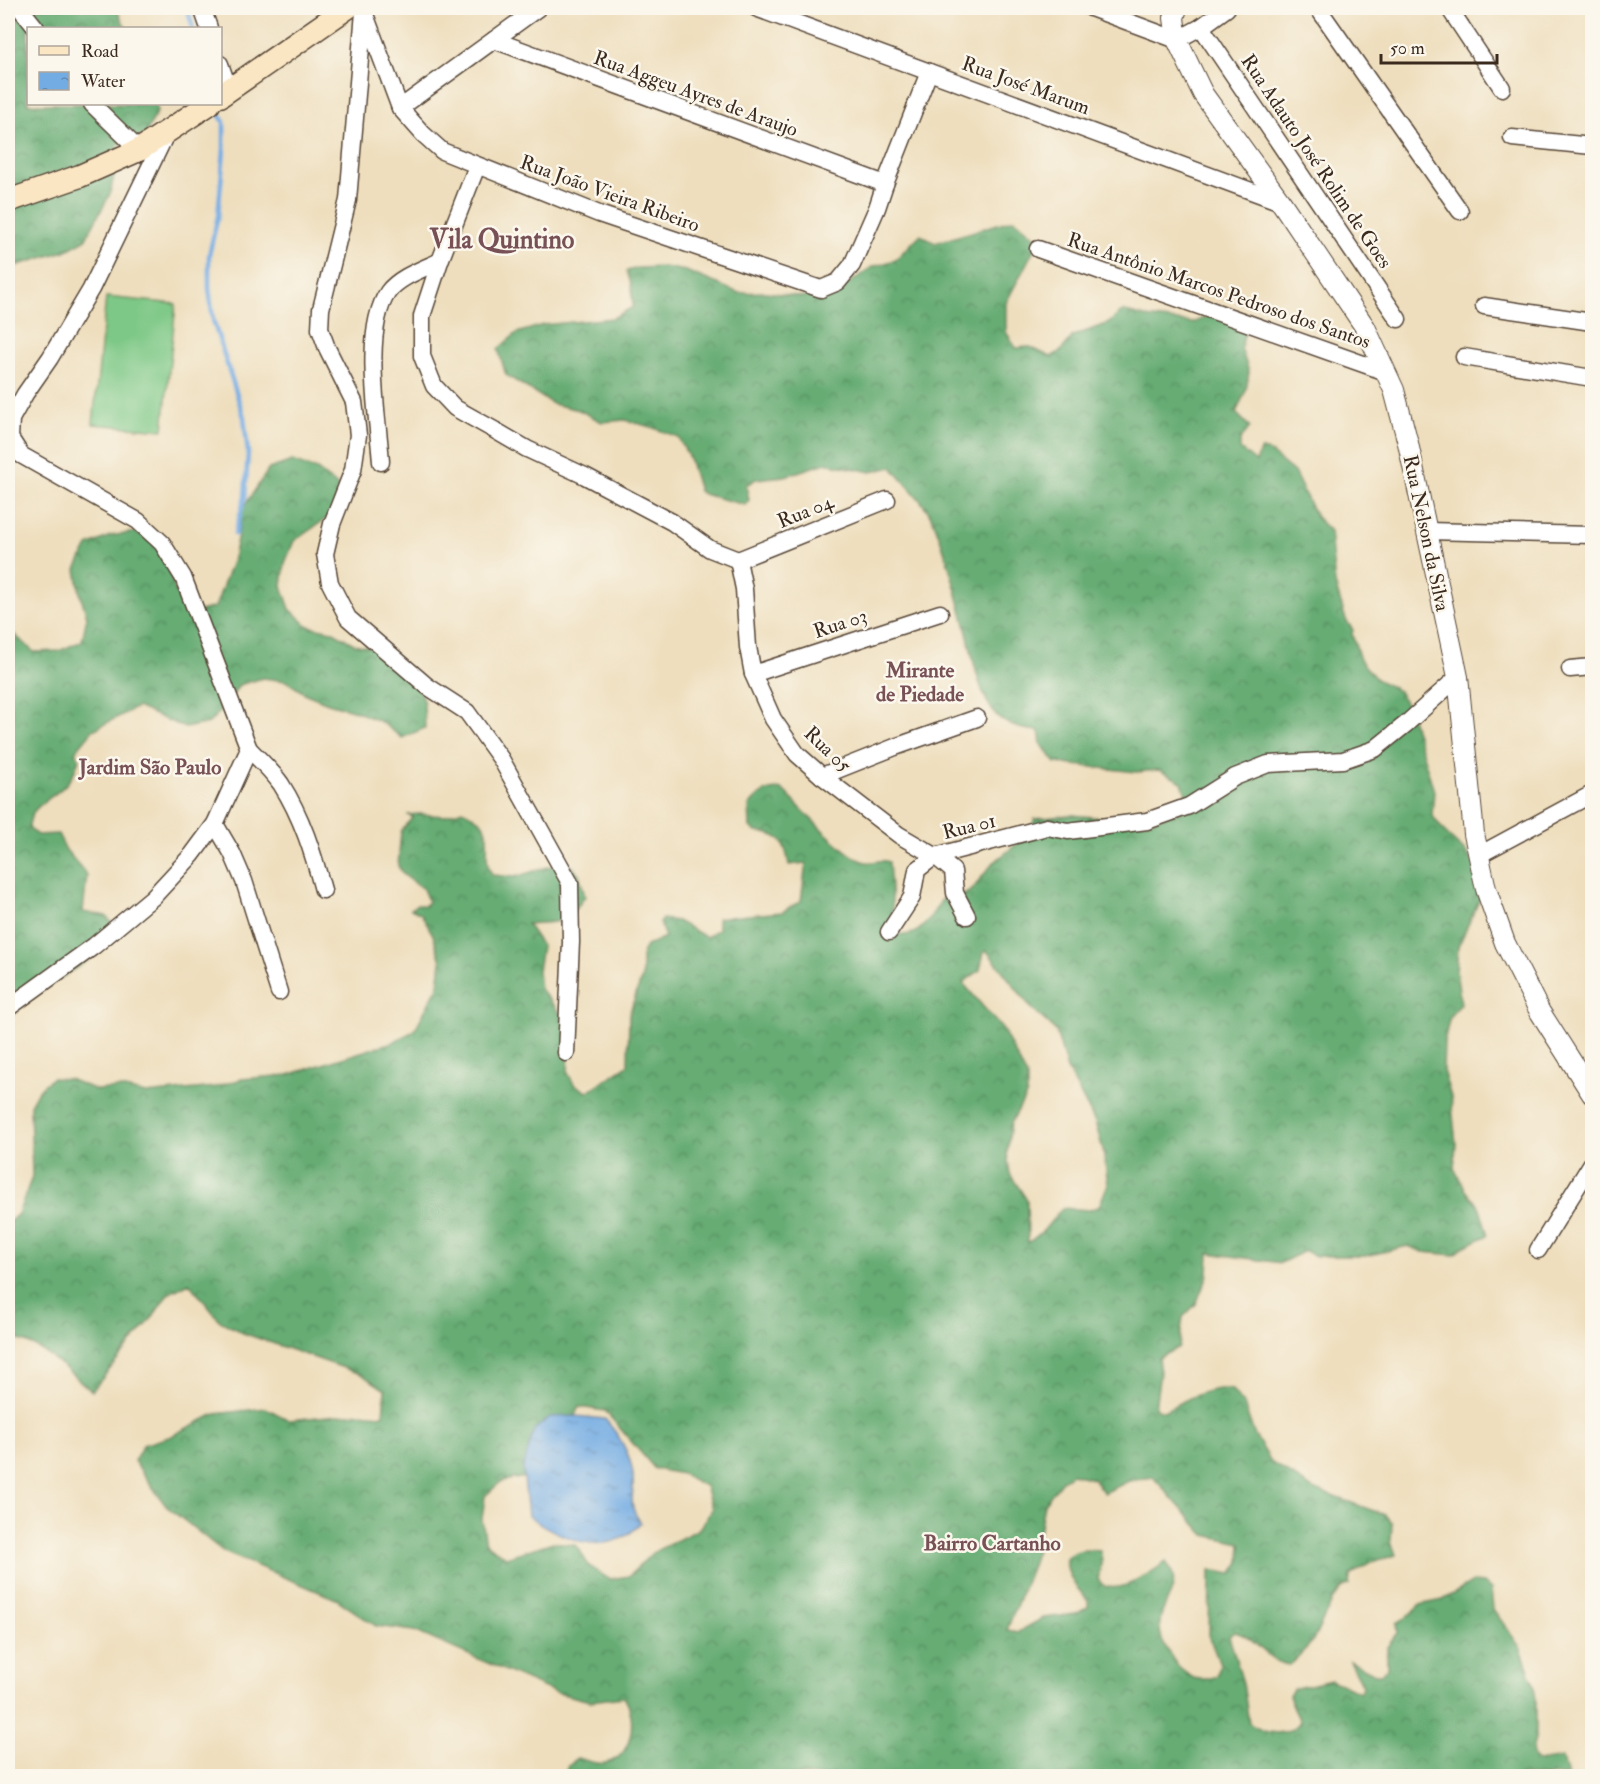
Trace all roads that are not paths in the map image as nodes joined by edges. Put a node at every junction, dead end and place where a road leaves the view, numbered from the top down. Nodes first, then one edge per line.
1 (20, 8) edge
2 (202, 8) edge
3 (538, 8) edge
4 (756, 8) edge
5 (1091, 8) edge
6 (1177, 8) edge
7 (1227, 8) edge
8 (1318, 8) edge
9 (1449, 8) edge
10 (358, 9) edge
11 (35, 27) edge
12 (209, 27) edge
13 (1201, 27) junction
14 (494, 40) junction
15 (1177, 40) junction
16 (929, 72) junction
17 (1502, 88) dead end
18 (222, 95) edge
19 (93, 105) edge
20 (207, 105) edge
21 (400, 108) junction
22 (166, 134) junction
23 (1512, 138) dead end
24 (1593, 146) edge
25 (139, 150) junction
26 (477, 166) junction
27 (885, 184) junction
28 (8, 201) edge
29 (1281, 202) junction
30 (1460, 211) dead end
31 (1038, 249) dead end
32 (440, 261) junction
33 (1484, 306) dead end
34 (1398, 319) dead end
35 (1593, 322) edge
36 (1464, 357) dead end
37 (1386, 372) junction
38 (1593, 378) edge
39 (381, 462) dead end
40 (887, 500) dead end
41 (1426, 531) junction
42 (1593, 534) edge
43 (738, 560) junction
44 (940, 613) dead end
45 (1593, 667) edge
46 (1570, 669) dead end
47 (753, 674) junction
48 (1458, 677) junction
49 (977, 718) dead end
50 (249, 749) junction
51 (822, 776) junction
52 (1593, 794) edge
53 (214, 824) junction
54 (1479, 855) junction
55 (935, 856) junction
56 (323, 890) dead end
57 (967, 916) dead end
58 (889, 932) dead end
59 (279, 992) dead end
60 (8, 1008) edge
61 (566, 1053) dead end
62 (1593, 1094) edge
63 (1593, 1163) edge
64 (1538, 1250) dead end

1 - 11 street
2 - 12 street
3 - 14 street
4 - 16 street, Rua José Marum
5 - 15 street
6 - 15 street, Rua Nelson da Silva
7 - 13 street
8 - 30 street
9 - 17 street
10 - 18 main road
10 - 21 street
10 - 61 street
13 - 15 street
13 - 34 street, Rua Adauto José Rolim de Goes
14 - 21 street
14 - 27 street, Rua Aggeu Ayres de Araujo
15 - 29 street, Rua Nelson da Silva
16 - 27 street
16 - 29 street, Rua José Marum
19 - 25 street
20 - 22 main road
21 - 26 street, Rua João Vieira Ribeiro
22 - 25 main road
22 - 50 street
23 - 24 street
25 - 28 main road
26 - 27 street, Rua João Vieira Ribeiro
26 - 32 street
29 - 37 street, Rua Nelson da Silva
31 - 37 street, Rua Antônio Marcos Pedroso dos Santos
32 - 39 street
32 - 43 street
33 - 35 street
36 - 38 street
37 - 41 street, Rua Nelson da Silva
40 - 43 street, Rua 04
41 - 42 street
41 - 48 street, Rua Nelson da Silva
43 - 47 street, Rua 05
44 - 47 street, Rua 03
45 - 46 street
47 - 51 street, Rua 05
48 - 54 street, Rua Nelson da Silva
48 - 55 street, Rua 01
49 - 51 street
50 - 53 street
50 - 56 street
51 - 55 street, Rua 05
52 - 54 street
53 - 59 street
53 - 60 street
54 - 62 street, Rua Nelson da Silva
55 - 57 street, Rua 05
55 - 58 street, Rua 01
63 - 64 street

